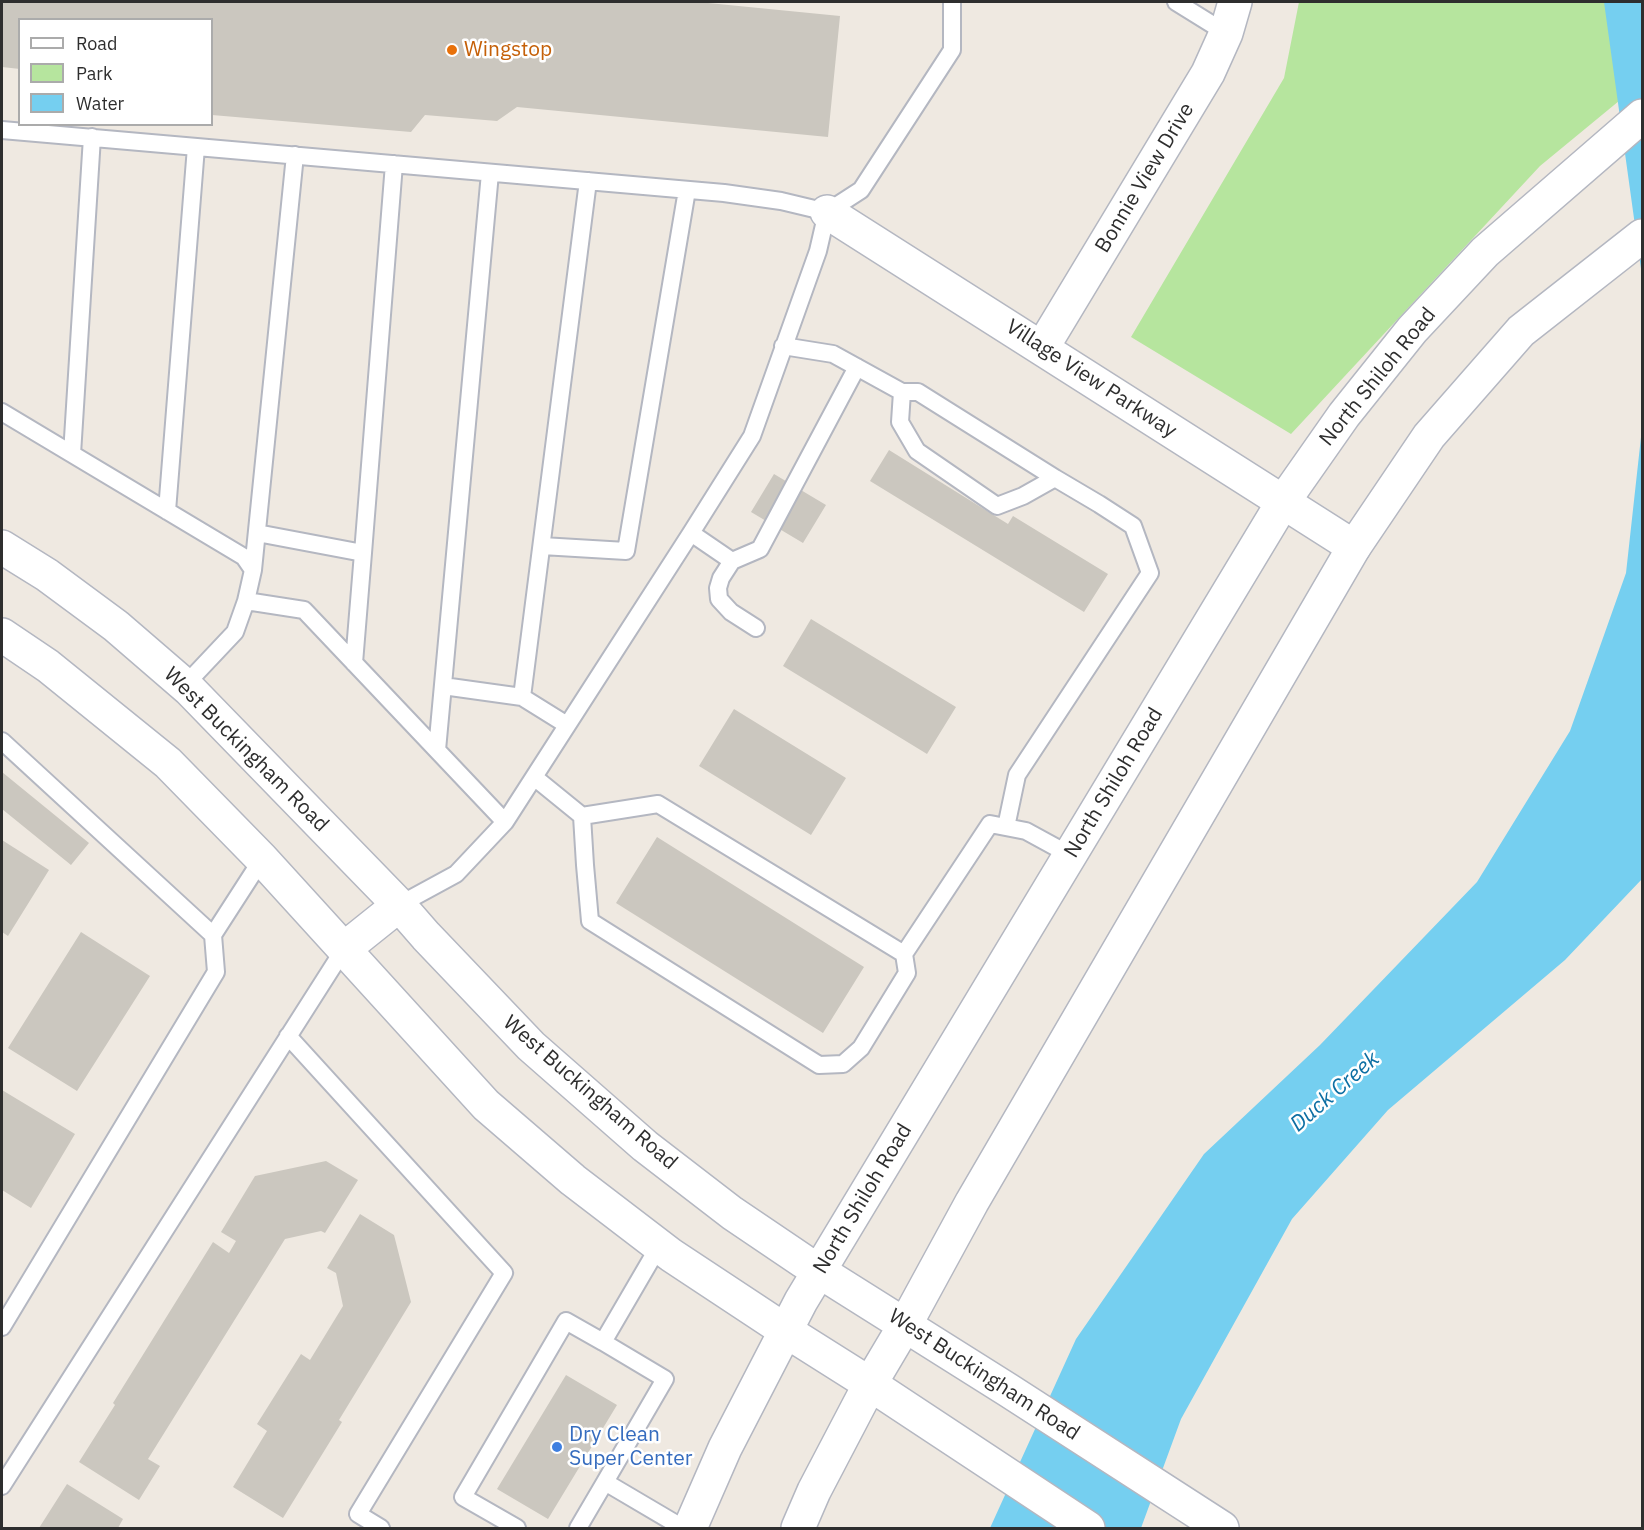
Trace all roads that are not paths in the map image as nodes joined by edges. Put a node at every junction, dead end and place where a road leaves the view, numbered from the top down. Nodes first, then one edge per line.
1 (952, 2) edge
2 (1176, 2) edge
3 (1235, 2) edge
4 (1226, 33) junction
5 (1642, 116) edge
6 (2, 130) edge
7 (92, 137) junction
8 (196, 147) junction
9 (295, 155) junction
10 (394, 164) junction
11 (490, 172) junction
12 (588, 181) junction
13 (687, 190) junction
14 (827, 212) junction
15 (1642, 236) edge
16 (783, 346) junction
17 (1042, 348) junction
18 (857, 367) junction
19 (902, 392) junction
20 (2, 412) edge
21 (72, 454) junction
22 (1054, 478) junction
23 (1283, 502) junction
24 (167, 511) junction
25 (257, 533) junction
26 (691, 533) junction
27 (542, 546) junction
28 (2, 547) edge
29 (1354, 547) junction
30 (363, 552) junction
31 (732, 561) junction
32 (253, 570) junction
33 (246, 601) junction
34 (756, 628) dead end
35 (2, 635) edge
36 (354, 663) junction
37 (185, 685) junction
38 (443, 686) junction
39 (522, 697) junction
40 (567, 725) junction
41 (2, 741) edge
42 (437, 750) junction
43 (534, 777) junction
44 (582, 816) junction
45 (506, 822) junction
46 (1006, 827) junction
47 (1070, 855) junction
48 (262, 859) junction
49 (399, 904) junction
50 (213, 935) junction
51 (344, 949) junction
52 (904, 954) junction
53 (288, 1036) junction
54 (659, 1246) junction
55 (819, 1271) junction
56 (905, 1325) junction
57 (2, 1327) edge
58 (786, 1331) junction
59 (603, 1342) junction
60 (870, 1384) junction
61 (605, 1482) junction
62 (2, 1486) edge
63 (1215, 1524) edge
64 (381, 1528) edge
65 (517, 1528) edge
66 (578, 1528) edge
67 (683, 1528) edge
68 (690, 1528) edge
69 (798, 1528) edge
70 (1088, 1528) edge

1 - 14 lane
2 - 4 lane
3 - 4 main road, Bonnie View Drive
4 - 17 main road, Bonnie View Drive
5 - 23 main road, North Shiloh Road
6 - 7 lane
7 - 8 lane
7 - 21 lane
8 - 9 lane
8 - 24 lane
9 - 10 lane
9 - 25 lane
10 - 11 lane
10 - 30 lane
11 - 12 lane
11 - 38 lane
12 - 13 lane
12 - 27 lane
13 - 14 lane
13 - 27 lane
14 - 16 lane
14 - 17 main road, Village View Parkway
15 - 29 main road
16 - 18 lane
16 - 26 lane
17 - 23 main road, Village View Parkway
18 - 19 lane
18 - 31 lane
19 - 22 lane
19 - 22 lane
20 - 21 lane
21 - 24 lane
22 - 46 lane
23 - 29 main road, Village View Parkway
23 - 47 main road, North Shiloh Road
24 - 32 lane
25 - 30 lane
25 - 32 lane
26 - 31 lane
26 - 40 lane
27 - 39 lane
28 - 37 main road, West Buckingham Road
29 - 56 main road
30 - 36 lane
31 - 34 lane
32 - 33 lane
33 - 36 lane
33 - 37 lane
35 - 48 main road
36 - 42 lane
37 - 49 main road, West Buckingham Road
38 - 39 lane
38 - 42 lane
39 - 40 lane
40 - 43 lane
41 - 50 lane
42 - 45 lane
43 - 44 lane
43 - 45 lane
44 - 52 lane
44 - 52 lane
45 - 49 lane
46 - 47 lane
46 - 52 lane
47 - 55 main road, North Shiloh Road
48 - 50 lane
48 - 51 main road
49 - 51 main road
49 - 55 main road, West Buckingham Road
50 - 57 lane
51 - 53 lane
51 - 54 main road
53 - 62 lane
53 - 64 lane
54 - 58 main road
54 - 59 lane
55 - 56 main road, West Buckingham Road
55 - 58 main road, North Shiloh Road
56 - 60 main road
56 - 63 main road, West Buckingham Road
58 - 60 main road
58 - 68 main road, North Shiloh Road
59 - 61 lane
59 - 65 lane
60 - 69 main road
60 - 70 main road
61 - 66 lane
61 - 67 lane

